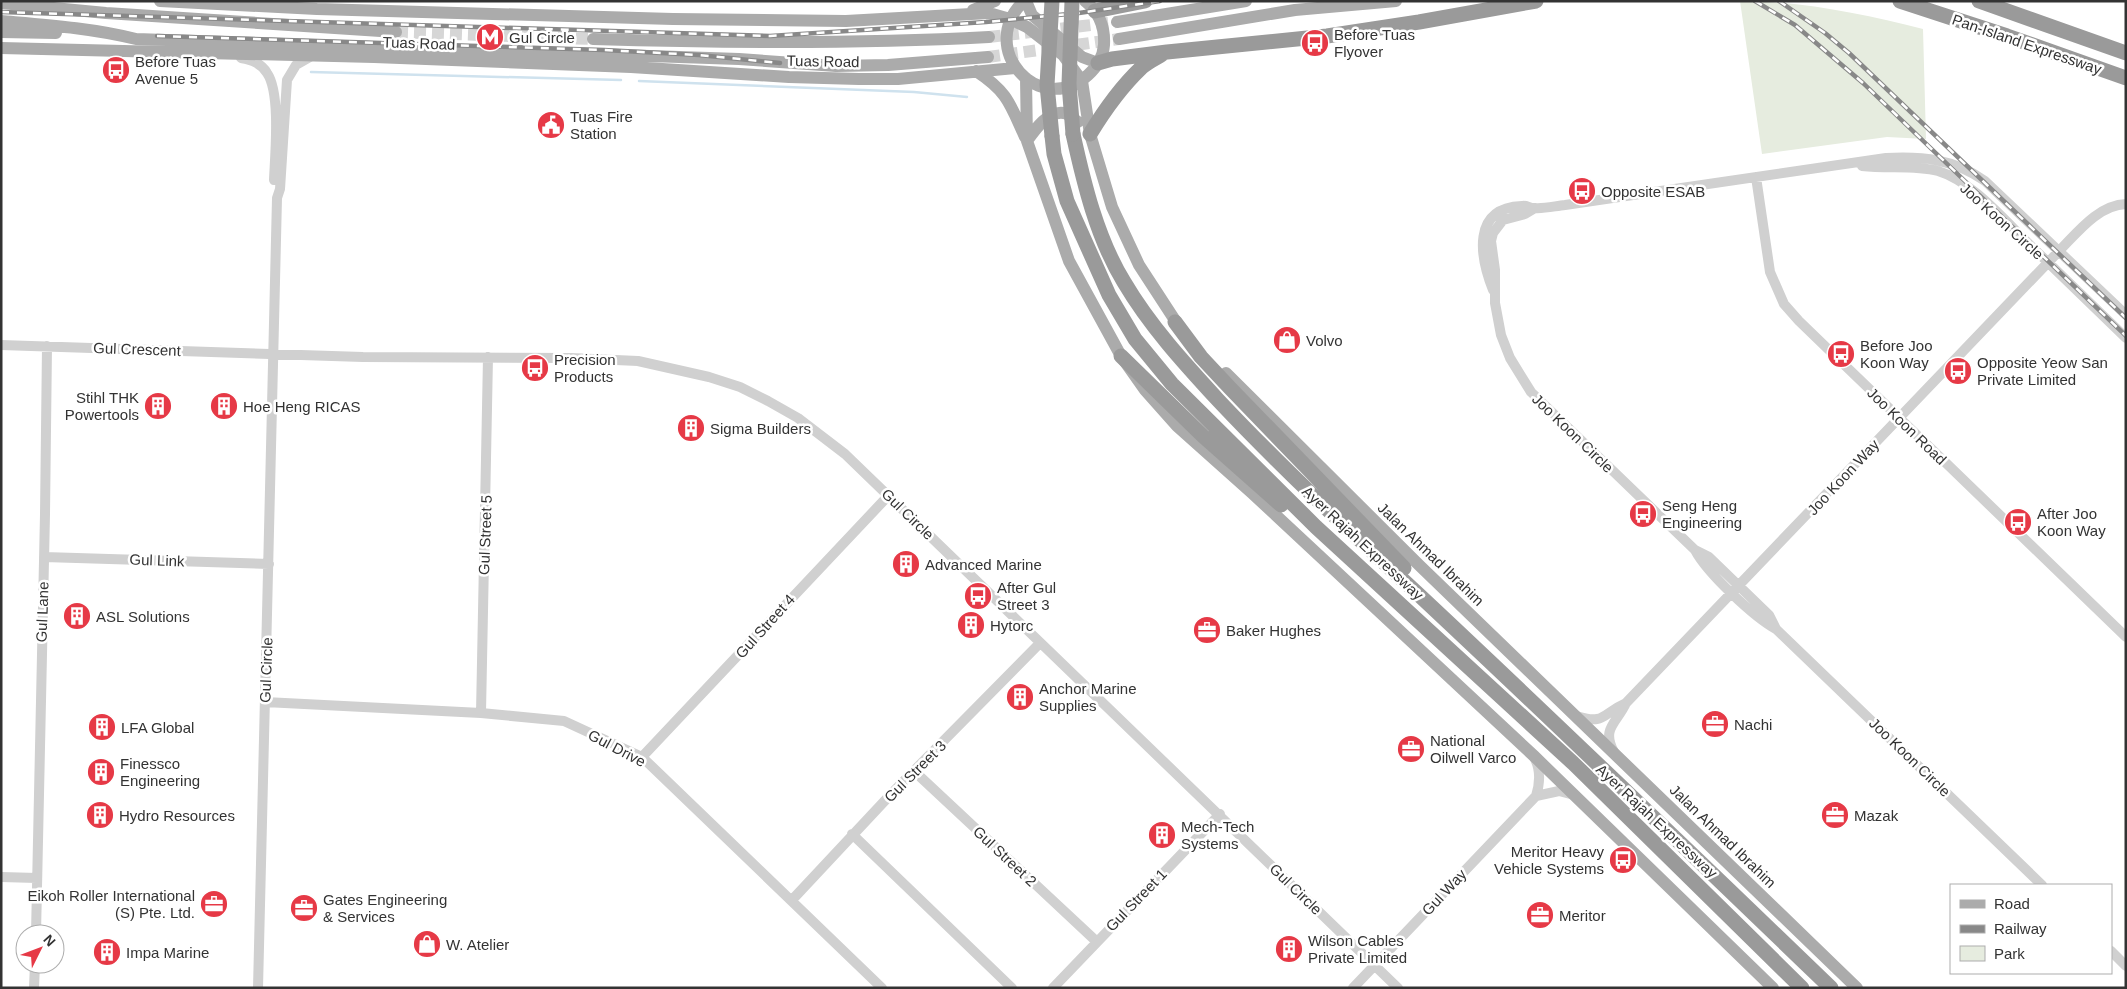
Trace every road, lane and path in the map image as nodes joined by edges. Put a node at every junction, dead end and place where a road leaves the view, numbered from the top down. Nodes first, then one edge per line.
1 (160, 1) edge
2 (260, 1) edge
3 (301, 1) edge
4 (995, 1) edge
5 (1025, 1) edge
6 (1052, 1) edge
7 (1072, 1) edge
8 (1145, 1) edge
9 (1246, 1) edge
10 (1396, 1) edge
11 (1536, 1) edge
12 (1900, 1) edge
13 (1979, 1) edge
14 (1, 3) edge
15 (286, 4) edge
16 (1090, 4) edge
17 (245, 6) junction
18 (317, 9) junction
19 (941, 17) junction
20 (1010, 19) junction
21 (1, 21) edge
22 (1117, 22) tunnel mouth
23 (345, 28) junction
24 (1, 32) edge
25 (396, 32) tunnel mouth
26 (113, 33) junction
27 (989, 37) tunnel mouth
28 (1119, 38) tunnel mouth
29 (593, 39) tunnel mouth
30 (1, 42) edge
31 (1, 48) edge
32 (80, 50) junction
33 (1166, 52) junction
34 (2126, 53) edge
35 (228, 55) junction
36 (314, 56) junction
37 (988, 57) tunnel mouth
38 (1098, 63) junction
39 (1015, 68) junction
40 (976, 71) junction
41 (1026, 78) junction
42 (2126, 78) edge
43 (1082, 81) junction
44 (1090, 134) junction
45 (1027, 141) junction
46 (1849, 165) junction
47 (1756, 177) junction
48 (277, 198) junction
49 (2126, 204) edge
50 (2059, 251) junction
51 (2048, 263) junction
52 (2126, 315) edge
53 (1175, 322) junction
54 (2126, 338) edge
55 (1, 345) edge
56 (47, 346) junction
57 (273, 353) junction
58 (1121, 356) junction
59 (488, 357) junction
60 (1898, 418) junction
61 (889, 495) junction
62 (1316, 527) junction
63 (44, 557) junction
64 (269, 564) junction
65 (1735, 589) junction
66 (2126, 637) edge
67 (1040, 643) junction
68 (1493, 664) junction
69 (265, 702) junction
70 (1626, 703) junction
71 (481, 713) junction
72 (1575, 716) junction
73 (1616, 755) junction
74 (1534, 756) junction
75 (642, 757) junction
76 (914, 771) junction
77 (1575, 795) junction
78 (1536, 796) junction
79 (1220, 814) junction
80 (852, 834) junction
81 (1, 877) edge
82 (37, 878) junction
83 (2041, 884) edge
84 (792, 900) junction
85 (36, 924) edge
86 (1096, 941) junction
87 (2112, 952) edge
88 (1375, 965) junction
89 (2126, 966) edge
90 (35, 974) edge
91 (34, 988) edge
92 (258, 988) edge
93 (882, 988) edge
94 (1012, 988) edge
95 (1053, 988) edge
96 (1353, 988) edge
97 (1398, 988) edge
98 (1773, 988) edge
99 (1802, 988) edge
100 (1831, 988) edge
101 (1858, 988) edge

1 - 17 main road, Tuas Road
2 - 17 street
3 - 18 main road
4 - 19 main road
5 - 20 main road
5 - 38 main road
6 - 62 highway, Ayer Rajah Expressway, bridge
7 - 68 highway, Ayer Rajah Expressway, bridge
8 - 16 highway
9 - 22 main road
10 - 28 main road
11 - 33 highway
12 - 42 highway, Pan-Island Expressway
13 - 34 highway, Pan-Island Expressway
14 - 23 main road, Tuas Road
15 - 17 main road, Tuas Road
15 - 18 main road, Tuas Road
15 - 23 main road
16 - 38 main road
18 - 19 main road, Tuas Road
19 - 20 main road, Tuas Road
20 - 39 main road
20 - 43 main road, Tuas Road
21 - 26 main road, Tuas Road
23 - 25 main road, Tuas Road
24 - 26 main road, Tuas Road
26 - 37 main road, Tuas Road
27 - 29 main road, Tuas Road
30 - 32 main road
31 - 32 main road, Tuas Road
32 - 35 main road, Tuas Road
33 - 38 highway
33 - 44 highway
35 - 36 main road, Tuas Road
35 - 48 street, Gul Circle
36 - 40 main road, Tuas Road
36 - 48 street, Gul Circle
38 - 43 main road
39 - 40 main road, Tuas Road
39 - 41 main road
40 - 45 main road
41 - 43 main road
41 - 45 main road
43 - 44 main road, Jalan Ahmad Ibrahim
44 - 45 main road
44 - 53 main road, Jalan Ahmad Ibrahim
45 - 58 main road
46 - 47 street, Joo Koon Circle
46 - 50 street, Joo Koon Circle
46 - 51 street, Joo Koon Circle
47 - 60 street, Joo Koon Road
47 - 65 street, Joo Koon Circle
48 - 57 street, Gul Circle
49 - 50 street, Joo Koon Way
50 - 51 street, Joo Koon Way
50 - 52 street, Joo Koon Circle
51 - 54 street, Joo Koon Circle
51 - 60 street, Joo Koon Way
53 - 68 highway
53 - 72 main road, Jalan Ahmad Ibrahim
55 - 56 street, Gul Crescent
56 - 57 street, Gul Crescent
56 - 63 street, Gul Lane
57 - 59 street, Gul Circle
57 - 64 street, Gul Circle
58 - 62 highway
58 - 74 main road
59 - 61 street, Gul Circle
59 - 71 street, Gul Street 5
60 - 65 street, Joo Koon Way
60 - 66 street, Joo Koon Road
61 - 67 street, Gul Circle
61 - 75 street, Gul Street 4
62 - 99 highway, Ayer Rajah Expressway
63 - 64 street, Gul Link
63 - 82 street, Gul Lane
64 - 69 street, Gul Circle
65 - 70 street, Joo Koon Way
65 - 83 street, Joo Koon Circle
67 - 76 street, Gul Street 3
67 - 79 street, Gul Circle
68 - 100 highway, Ayer Rajah Expressway
69 - 71 street, Gul Drive
69 - 92 street, Gul Circle
70 - 72 street, Joo Koon Way
70 - 73 street, Joo Koon Way
71 - 75 street, Gul Drive
72 - 73 main road, Jalan Ahmad Ibrahim
73 - 101 main road, Jalan Ahmad Ibrahim
74 - 77 main road
74 - 78 street
75 - 84 street, Gul Drive
76 - 80 street, Gul Street 3
76 - 86 street, Gul Street 2
77 - 78 street
77 - 98 main road
78 - 88 street, Gul Way
79 - 86 street, Gul Street 1
79 - 88 street, Gul Circle
80 - 84 street, Gul Street 3
80 - 94 street
81 - 82 street
82 - 85 street, Gul Lane
84 - 93 street, Gul Drive
86 - 95 street, Gul Street 1
87 - 89 street
88 - 96 street, Gul Way
88 - 97 street, Gul Circle
90 - 91 street

